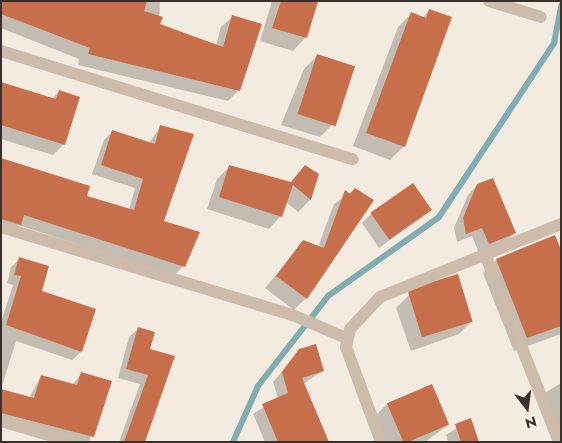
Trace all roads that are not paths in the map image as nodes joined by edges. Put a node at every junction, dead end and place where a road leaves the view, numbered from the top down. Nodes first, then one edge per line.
1 (489, 1) edge
2 (541, 17) dead end
3 (1, 50) edge
4 (354, 159) dead end
5 (561, 224) edge
6 (1, 227) edge
7 (485, 254) junction
8 (346, 338) junction
9 (1, 421) edge
10 (72, 442) edge
11 (381, 442) edge
12 (559, 442) edge

1 - 2 street
3 - 4 street
5 - 7 street
6 - 8 street
7 - 8 street
7 - 12 street
8 - 11 street
9 - 10 street

